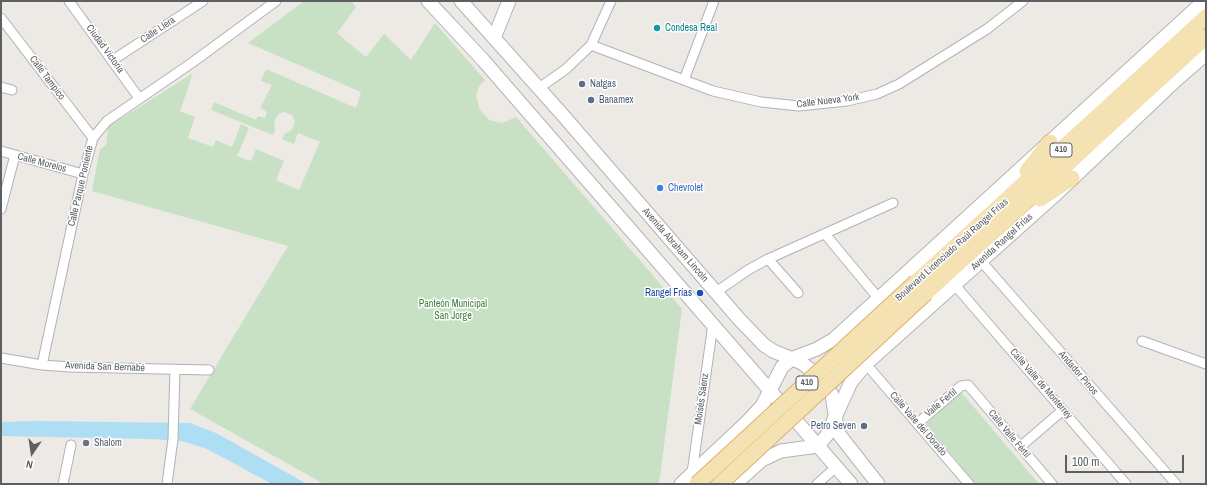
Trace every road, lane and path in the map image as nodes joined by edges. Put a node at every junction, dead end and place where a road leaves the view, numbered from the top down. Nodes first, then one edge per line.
1 (69, 1) edge
2 (203, 1) edge
3 (276, 1) edge
4 (428, 1) edge
5 (461, 1) edge
6 (501, 1) edge
7 (509, 1) edge
8 (611, 1) edge
9 (714, 1) edge
10 (1023, 1) edge
11 (1204, 1) edge
12 (1206, 17) edge
13 (1, 18) edge
14 (492, 35) junction
15 (1206, 37) edge
16 (591, 45) junction
17 (1206, 54) edge
18 (113, 60) junction
19 (684, 80) junction
20 (1, 87) edge
21 (539, 88) junction
22 (12, 90) dead end
23 (139, 98) junction
24 (92, 138) junction
25 (1050, 142) junction
26 (1, 151) edge
27 (15, 155) junction
28 (83, 174) junction
29 (1072, 178) junction
30 (893, 202) dead end
31 (1, 209) edge
32 (992, 214) junction
33 (1004, 222) junction
34 (825, 234) junction
35 (768, 259) junction
36 (981, 261) junction
37 (954, 284) junction
38 (716, 292) junction
39 (798, 293) dead end
40 (879, 299) junction
41 (866, 310) junction
42 (713, 324) junction
43 (847, 328) junction
44 (895, 337) junction
45 (1142, 341) dead end
46 (1, 358) edge
47 (793, 358) junction
48 (869, 361) junction
49 (42, 364) junction
50 (1206, 364) edge
51 (175, 369) junction
52 (210, 370) dead end
53 (966, 385) joint
54 (771, 391) junction
55 (1063, 410) junction
56 (836, 418) junction
57 (918, 423) junction
58 (71, 446) dead end
59 (818, 446) junction
60 (1020, 447) junction
61 (836, 467) junction
62 (696, 477) edge
63 (63, 484) edge
64 (167, 484) edge
65 (680, 484) edge
66 (720, 484) edge
67 (726, 484) edge
68 (735, 484) edge
69 (818, 484) edge
70 (851, 484) edge
71 (878, 484) edge
72 (970, 484) edge
73 (1052, 484) edge
74 (1126, 484) edge
75 (1176, 484) edge

1 - 18 street, Ciudad Victoria
2 - 18 street, Calle Llera
3 - 23 street, Calle Parque Poniente
4 - 42 main road
5 - 14 main road, Avenida Abraham Lincoln
6 - 14 main road
7 - 14 main road
8 - 16 street
9 - 19 street
10 - 19 street, Calle Nueva York
11 - 25 main road
12 - 32 main road, Boulevard Licenciado Raúl Rangel Frías / 410
13 - 24 street, Calle Tampico
14 - 21 main road, Avenida Abraham Lincoln
15 - 33 main road, Boulevard Licenciado Raúl Rangel Frías / 410
16 - 19 street, Calle Nueva York
16 - 21 street
17 - 29 main road, Avenida Rangel Frías
18 - 23 street, Ciudad Victoria
20 - 22 street
21 - 38 main road, Avenida Abraham Lincoln
23 - 24 street, Calle Parque Poniente
24 - 28 street, Calle Parque Poniente
25 - 32 main road
25 - 40 main road
26 - 27 street, Calle Morelos
27 - 28 street, Calle Morelos
27 - 31 street
28 - 49 street, Calle Parque Poniente
29 - 33 main road
29 - 36 main road, Avenida Rangel Frías
30 - 34 street
32 - 62 main road, Boulevard Licenciado Raúl Rangel Frías / 410, bridge
33 - 66 main road, Boulevard Licenciado Raúl Rangel Frías / 410, bridge
34 - 35 street
34 - 40 street
35 - 38 street
35 - 39 street
36 - 37 main road, Avenida Rangel Frías
36 - 75 street, Andador Pinos
37 - 44 main road, Avenida Rangel Frías
37 - 55 street, Calle Valle de Monterrey
38 - 47 main road, Avenida Abraham Lincoln
40 - 41 main road
41 - 43 main road
41 - 44 main road
42 - 54 main road
42 - 62 street, Moisés Sáenz
43 - 47 main road
43 - 48 main road
44 - 48 main road, Avenida Rangel Frías
45 - 50 street
46 - 49 street, Avenida San Bernabé
47 - 54 main road
47 - 56 main road, Avenida Abraham Lincoln
48 - 56 main road, Avenida Rangel Frías
48 - 57 street, Calle Valle del Dorado
49 - 51 street, Avenida San Bernabé
51 - 52 street, Avenida San Bernabé
51 - 64 street
53 - 57 street, Valle Fertil
53 - 60 street, Calle Valle Fértil
54 - 59 main road
54 - 62 main road
55 - 60 street
55 - 74 street, Calle Valle de Monterrey
56 - 59 main road, Avenida Rangel Frías
56 - 71 main road, Avenida Abraham Lincoln
57 - 72 street, Calle Valle del Dorado
58 - 63 street
59 - 61 main road
59 - 68 main road
60 - 73 street, Calle Valle Fértil
61 - 69 street
61 - 70 main road
62 - 65 main road
62 - 67 main road

